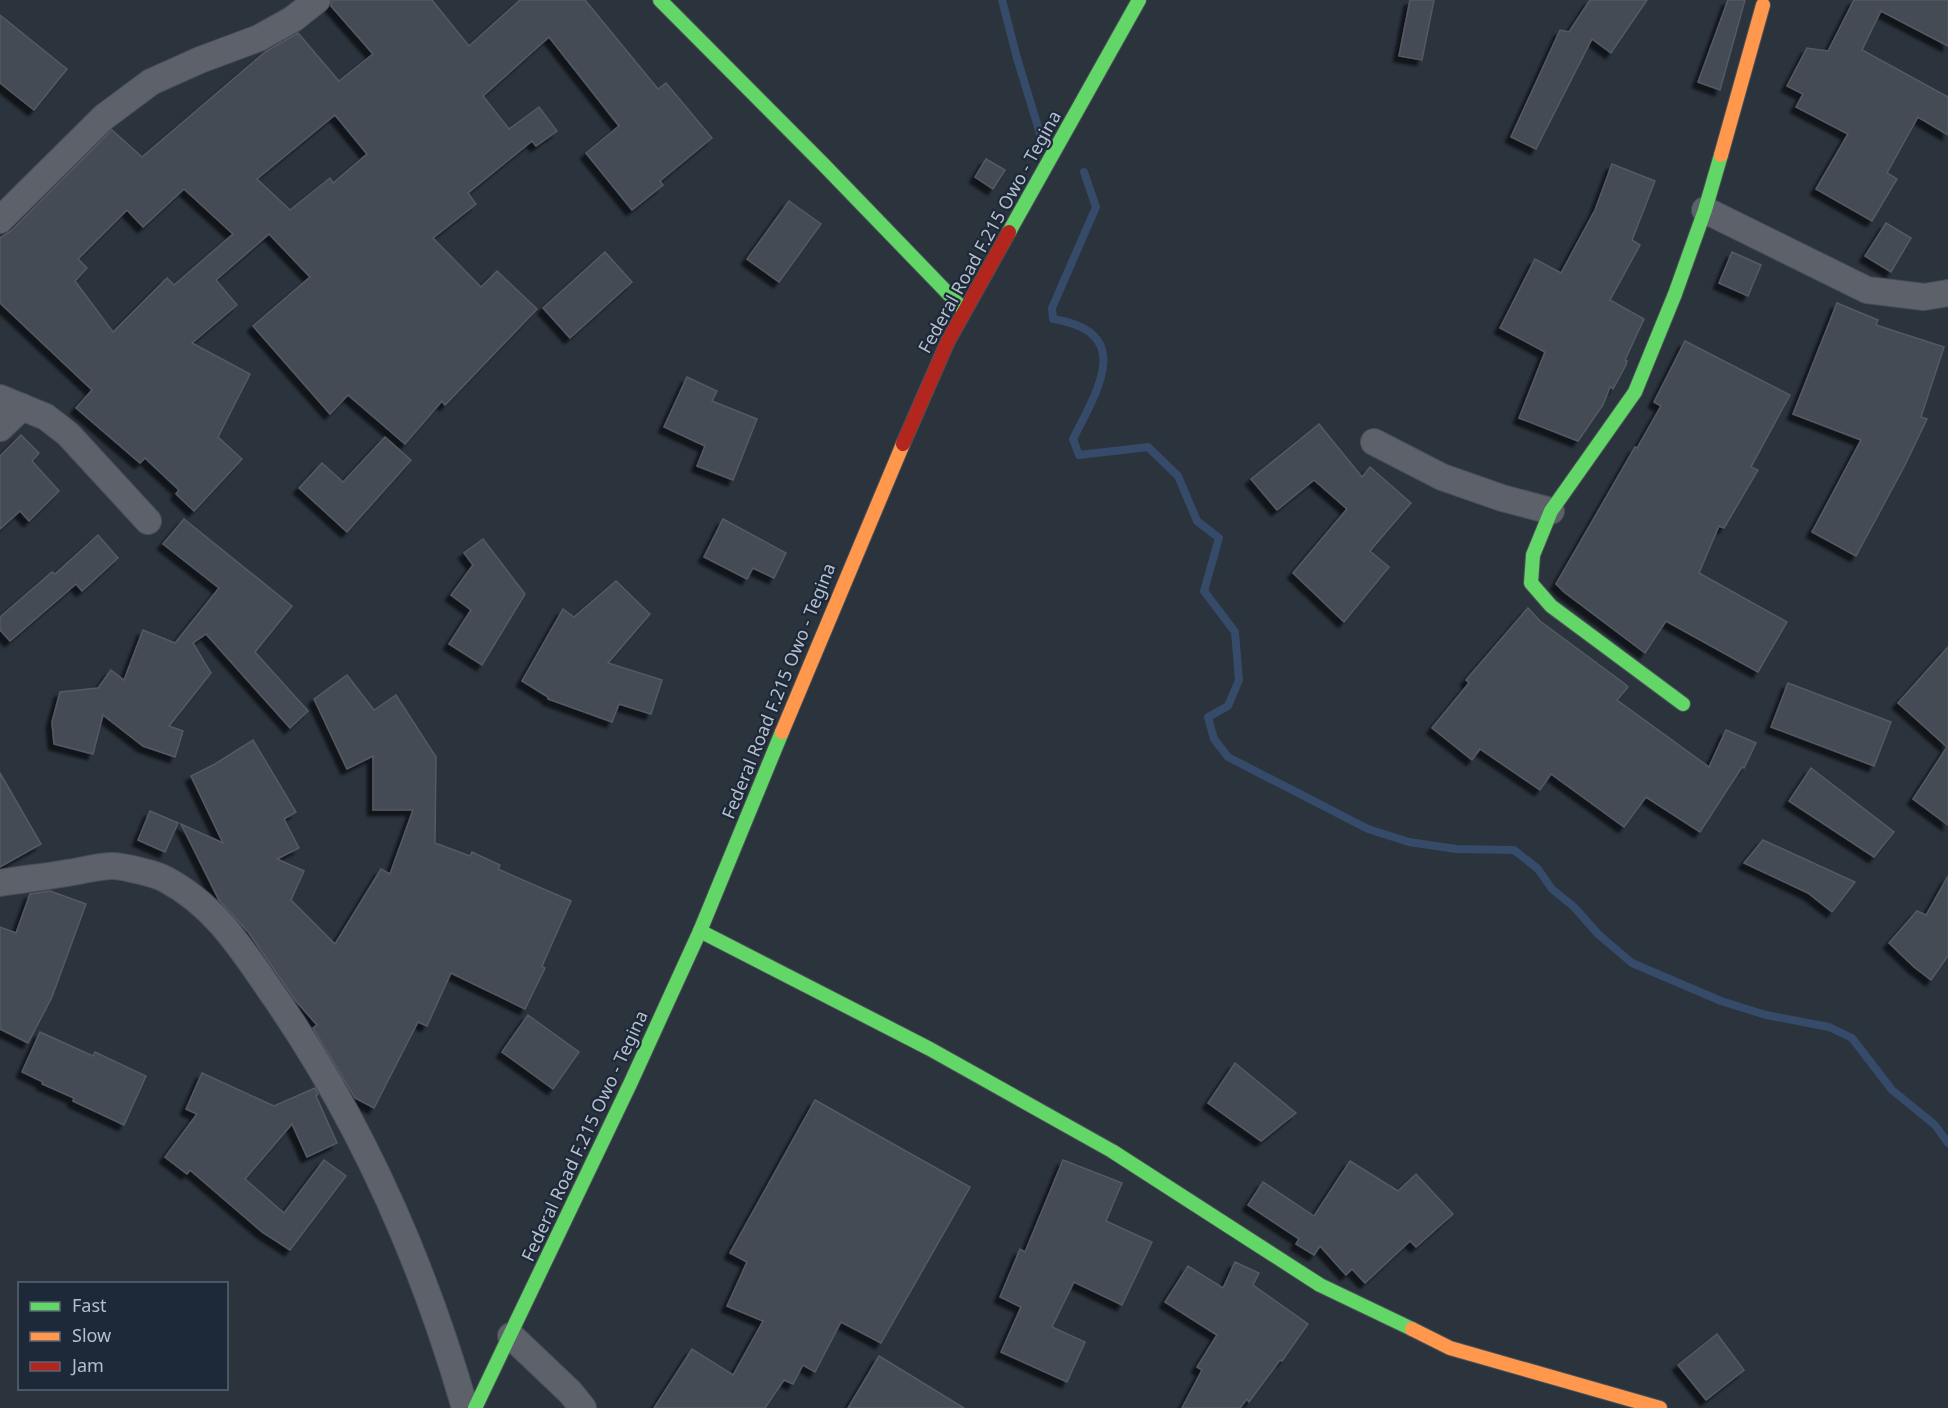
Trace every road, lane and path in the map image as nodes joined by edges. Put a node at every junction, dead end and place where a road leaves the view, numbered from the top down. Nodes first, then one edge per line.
1 (317, 0) edge
2 (660, 0) edge
3 (1139, 0) edge
4 (1763, 5) dead end
5 (1706, 210) junction
6 (0, 220) edge
7 (1948, 293) edge
8 (964, 310) junction
9 (11, 403) edge
10 (0, 428) edge
11 (1374, 442) dead end
12 (1551, 511) junction
13 (148, 521) dead end
14 (1683, 704) dead end
15 (0, 883) edge
16 (700, 931) junction
17 (511, 1336) junction
18 (465, 1408) edge
19 (475, 1408) edge
20 (583, 1408) edge
21 (1660, 1408) edge

1 - 6 street
2 - 8 street
3 - 8 street, Federal Road F.215 Owo - Tegina
4 - 5 street
5 - 7 street
5 - 12 street
8 - 16 street, Federal Road F.215 Owo - Tegina
9 - 10 street
9 - 13 street
11 - 12 street
12 - 14 street
15 - 18 street
16 - 17 street, Federal Road F.215 Owo - Tegina
16 - 21 street
17 - 19 street, Federal Road F.215 Owo - Tegina
17 - 20 street

